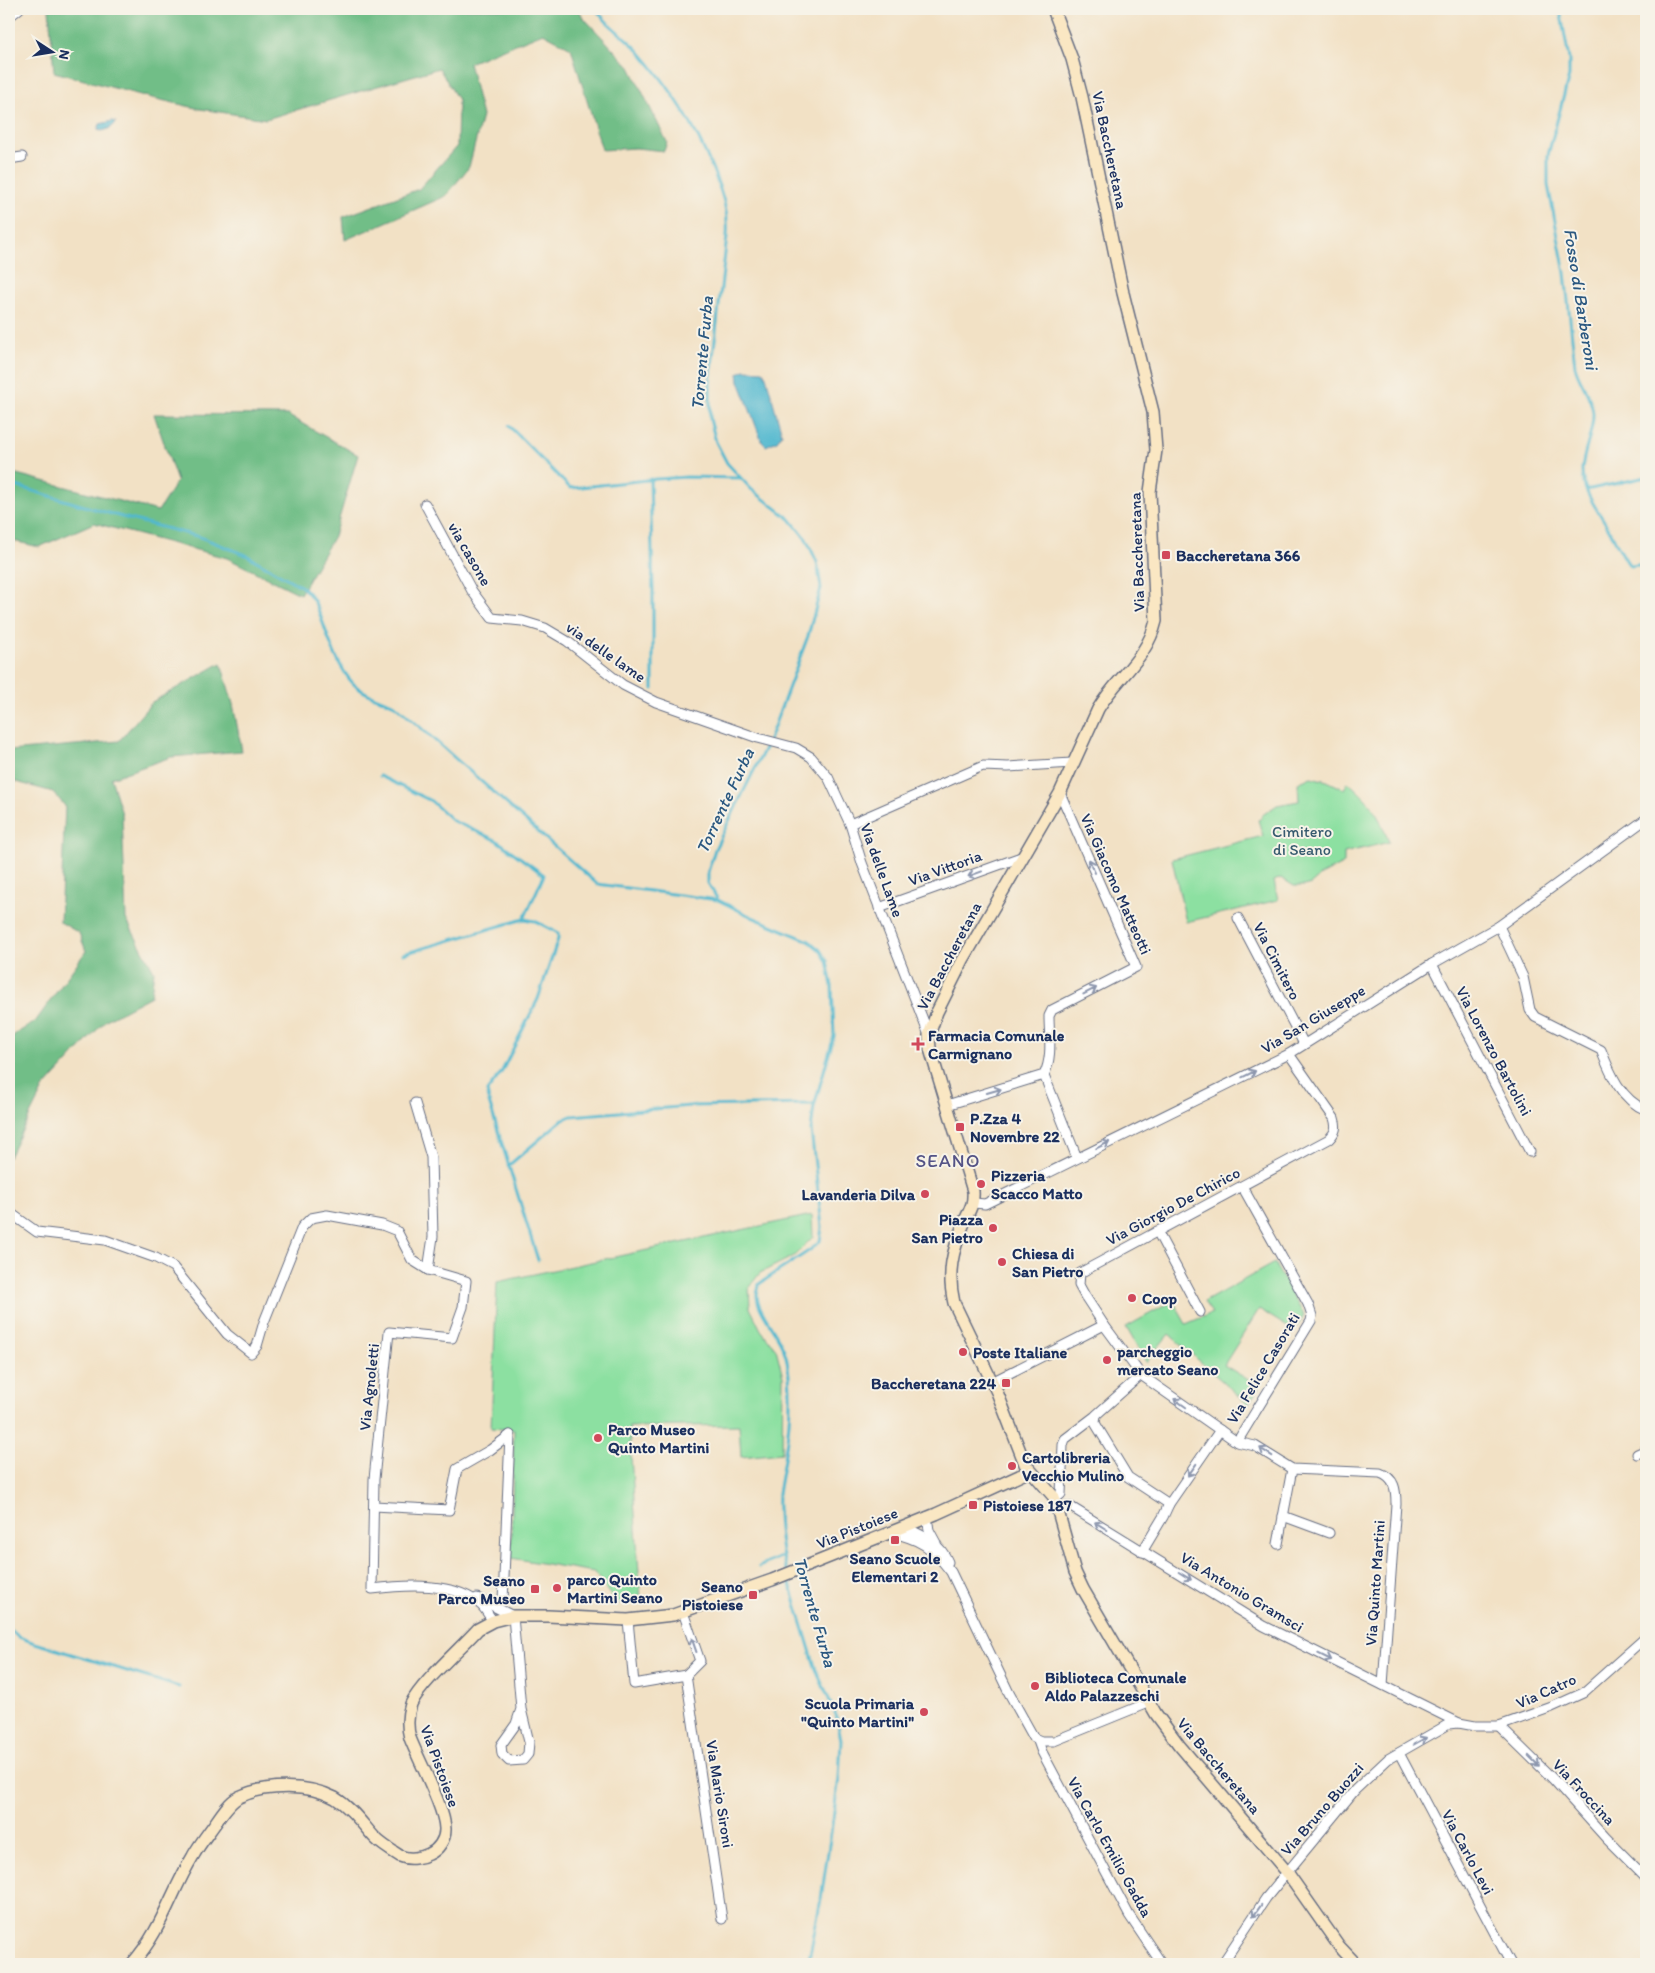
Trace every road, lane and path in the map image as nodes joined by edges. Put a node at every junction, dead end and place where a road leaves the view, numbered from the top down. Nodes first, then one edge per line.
1 (19, 9) edge
2 (1053, 9) edge
3 (9, 17) edge
4 (22, 156) dead end
5 (9, 159) edge
6 (425, 504) dead end
7 (492, 618) joint
8 (776, 743) joint
9 (1072, 763) junction
10 (1060, 793) junction
11 (1646, 819) edge
12 (850, 824) junction
13 (1021, 857) junction
14 (880, 908) junction
15 (1238, 918) dead end
16 (1499, 926) junction
17 (1432, 964) junction
18 (929, 1035) junction
19 (1304, 1044) junction
20 (1289, 1054) junction
21 (1044, 1075) junction
22 (415, 1103) dead end
23 (947, 1105) junction
24 (1646, 1110) edge
25 (1530, 1152) dead end
26 (1077, 1158) junction
27 (1242, 1186) junction
28 (977, 1204) junction
29 (9, 1212) edge
30 (1157, 1231) junction
31 (428, 1270) junction
32 (1200, 1312) dead end
33 (1104, 1325) junction
34 (1141, 1376) junction
35 (992, 1382) junction
36 (1095, 1420) junction
37 (1220, 1430) junction
38 (1237, 1442) junction
39 (1292, 1469) junction
40 (1030, 1471) junction
41 (1056, 1503) junction
42 (1169, 1504) junction
43 (374, 1506) junction
44 (1283, 1516) junction
45 (927, 1517) junction
46 (904, 1527) junction
47 (890, 1533) junction
48 (1329, 1533) dead end
49 (936, 1543) junction
50 (1278, 1544) dead end
51 (1142, 1552) junction
52 (951, 1572) junction
53 (467, 1596) junction
54 (503, 1601) dead end
55 (683, 1612) junction
56 (513, 1616) junction
57 (628, 1620) junction
58 (493, 1621) junction
59 (1646, 1637) edge
60 (686, 1674) junction
61 (1383, 1685) junction
62 (1150, 1702) junction
63 (521, 1710) junction
64 (1459, 1723) junction
65 (1500, 1726) junction
66 (1042, 1741) junction
67 (1399, 1753) junction
68 (1287, 1872) junction
69 (1646, 1878) edge
70 (722, 1919) dead end
71 (132, 1964) edge
72 (1162, 1964) edge
73 (1222, 1964) edge
74 (1356, 1964) edge
75 (1511, 1964) edge

1 - 3 street
2 - 9 street, Via Baccheretana
4 - 5 street
6 - 7 street, via casone
7 - 8 street, via delle lame
8 - 12 street, Via delle Lame
9 - 10 street, Via Baccheretana
9 - 12 street
10 - 13 street, Via Baccheretana
21 -> 10 street, Via Giacomo Matteotti
11 - 16 street, Via San Giuseppe
12 - 14 street, Via delle Lame
13 -> 14 street, Via Vittoria
13 - 18 street, Via Baccheretana
14 - 18 street, Via delle Lame
15 - 19 street, Via Cimitero
16 - 17 street, Via San Giuseppe
16 - 24 street
17 - 19 street, Via San Giuseppe
17 - 25 street, Via Lorenzo Bartolini
18 - 23 street, Via Baccheretana
19 - 20 street, Via San Giuseppe
26 -> 20 street, Via San Giuseppe
20 - 27 street, Via Giorgio De Chirico
23 -> 21 street
21 - 26 street
22 - 31 street
23 - 28 street, Via Baccheretana
26 - 28 street, Via San Giuseppe
27 - 30 street, Via Giorgio De Chirico
27 - 38 street, Via Felice Casorati
28 - 35 street, Via Baccheretana
29 - 31 street
30 - 32 street
30 - 33 street, Via Giorgio De Chirico
31 - 43 street, Via Agnoletti
33 - 34 street, Via Giorgio De Chirico
33 - 35 street
34 - 36 street
37 -> 34 street, Via Giorgio De Chirico
35 - 40 street, Via Baccheretana
36 - 41 street
36 - 42 street
37 - 38 street, Via Felice Casorati
37 -> 42 street
39 -> 38 street
39 - 44 street
39 - 61 street, Via Quinto Martini
40 - 41 street, Via Baccheretana
40 - 45 street, Via Pistoiese
51 -> 41 street, Via Antonio Gramsci
41 - 62 street, Via Baccheretana
42 - 51 street
43 - 53 street, Via Agnoletti
43 - 54 street
44 - 48 street
44 - 50 street
45 - 46 street, Via Pistoiese
45 - 49 street, Via Carlo Emilio Gadda
46 - 47 street, Via Pistoiese
46 - 49 street
47 - 52 street, Via Carlo Emilio Gadda
47 - 55 street, Via Pistoiese
49 - 52 street, Via Carlo Emilio Gadda
51 -> 61 street, Via Antonio Gramsci
52 - 66 street, Via Carlo Emilio Gadda
53 - 56 street, Via Agnoletti
53 - 58 street, Via Agnoletti
55 - 57 street, Via Pistoiese
60 -> 55 street
56 - 57 street, Via Pistoiese
56 - 58 street, Via Pistoiese
56 - 63 street
57 - 60 street
58 - 71 street, Via Pistoiese
59 - 65 street, Via Catro
60 - 70 street, Via Mario Sironi
61 - 64 street, Via Antonio Gramsci
62 - 66 street
62 - 68 street, Via Baccheretana
63 - 63 street
64 - 65 street, Via Antonio Gramsci
67 -> 64 street, Via Bruno Buozzi
65 -> 69 street, Via Froccina
66 - 72 street, Via Carlo Emilio Gadda
67 - 68 street, Via Bruno Buozzi
67 - 75 street, Via Carlo Levi
68 -> 73 street, Via Bruno Buozzi
68 - 74 street, Via Baccheretana

